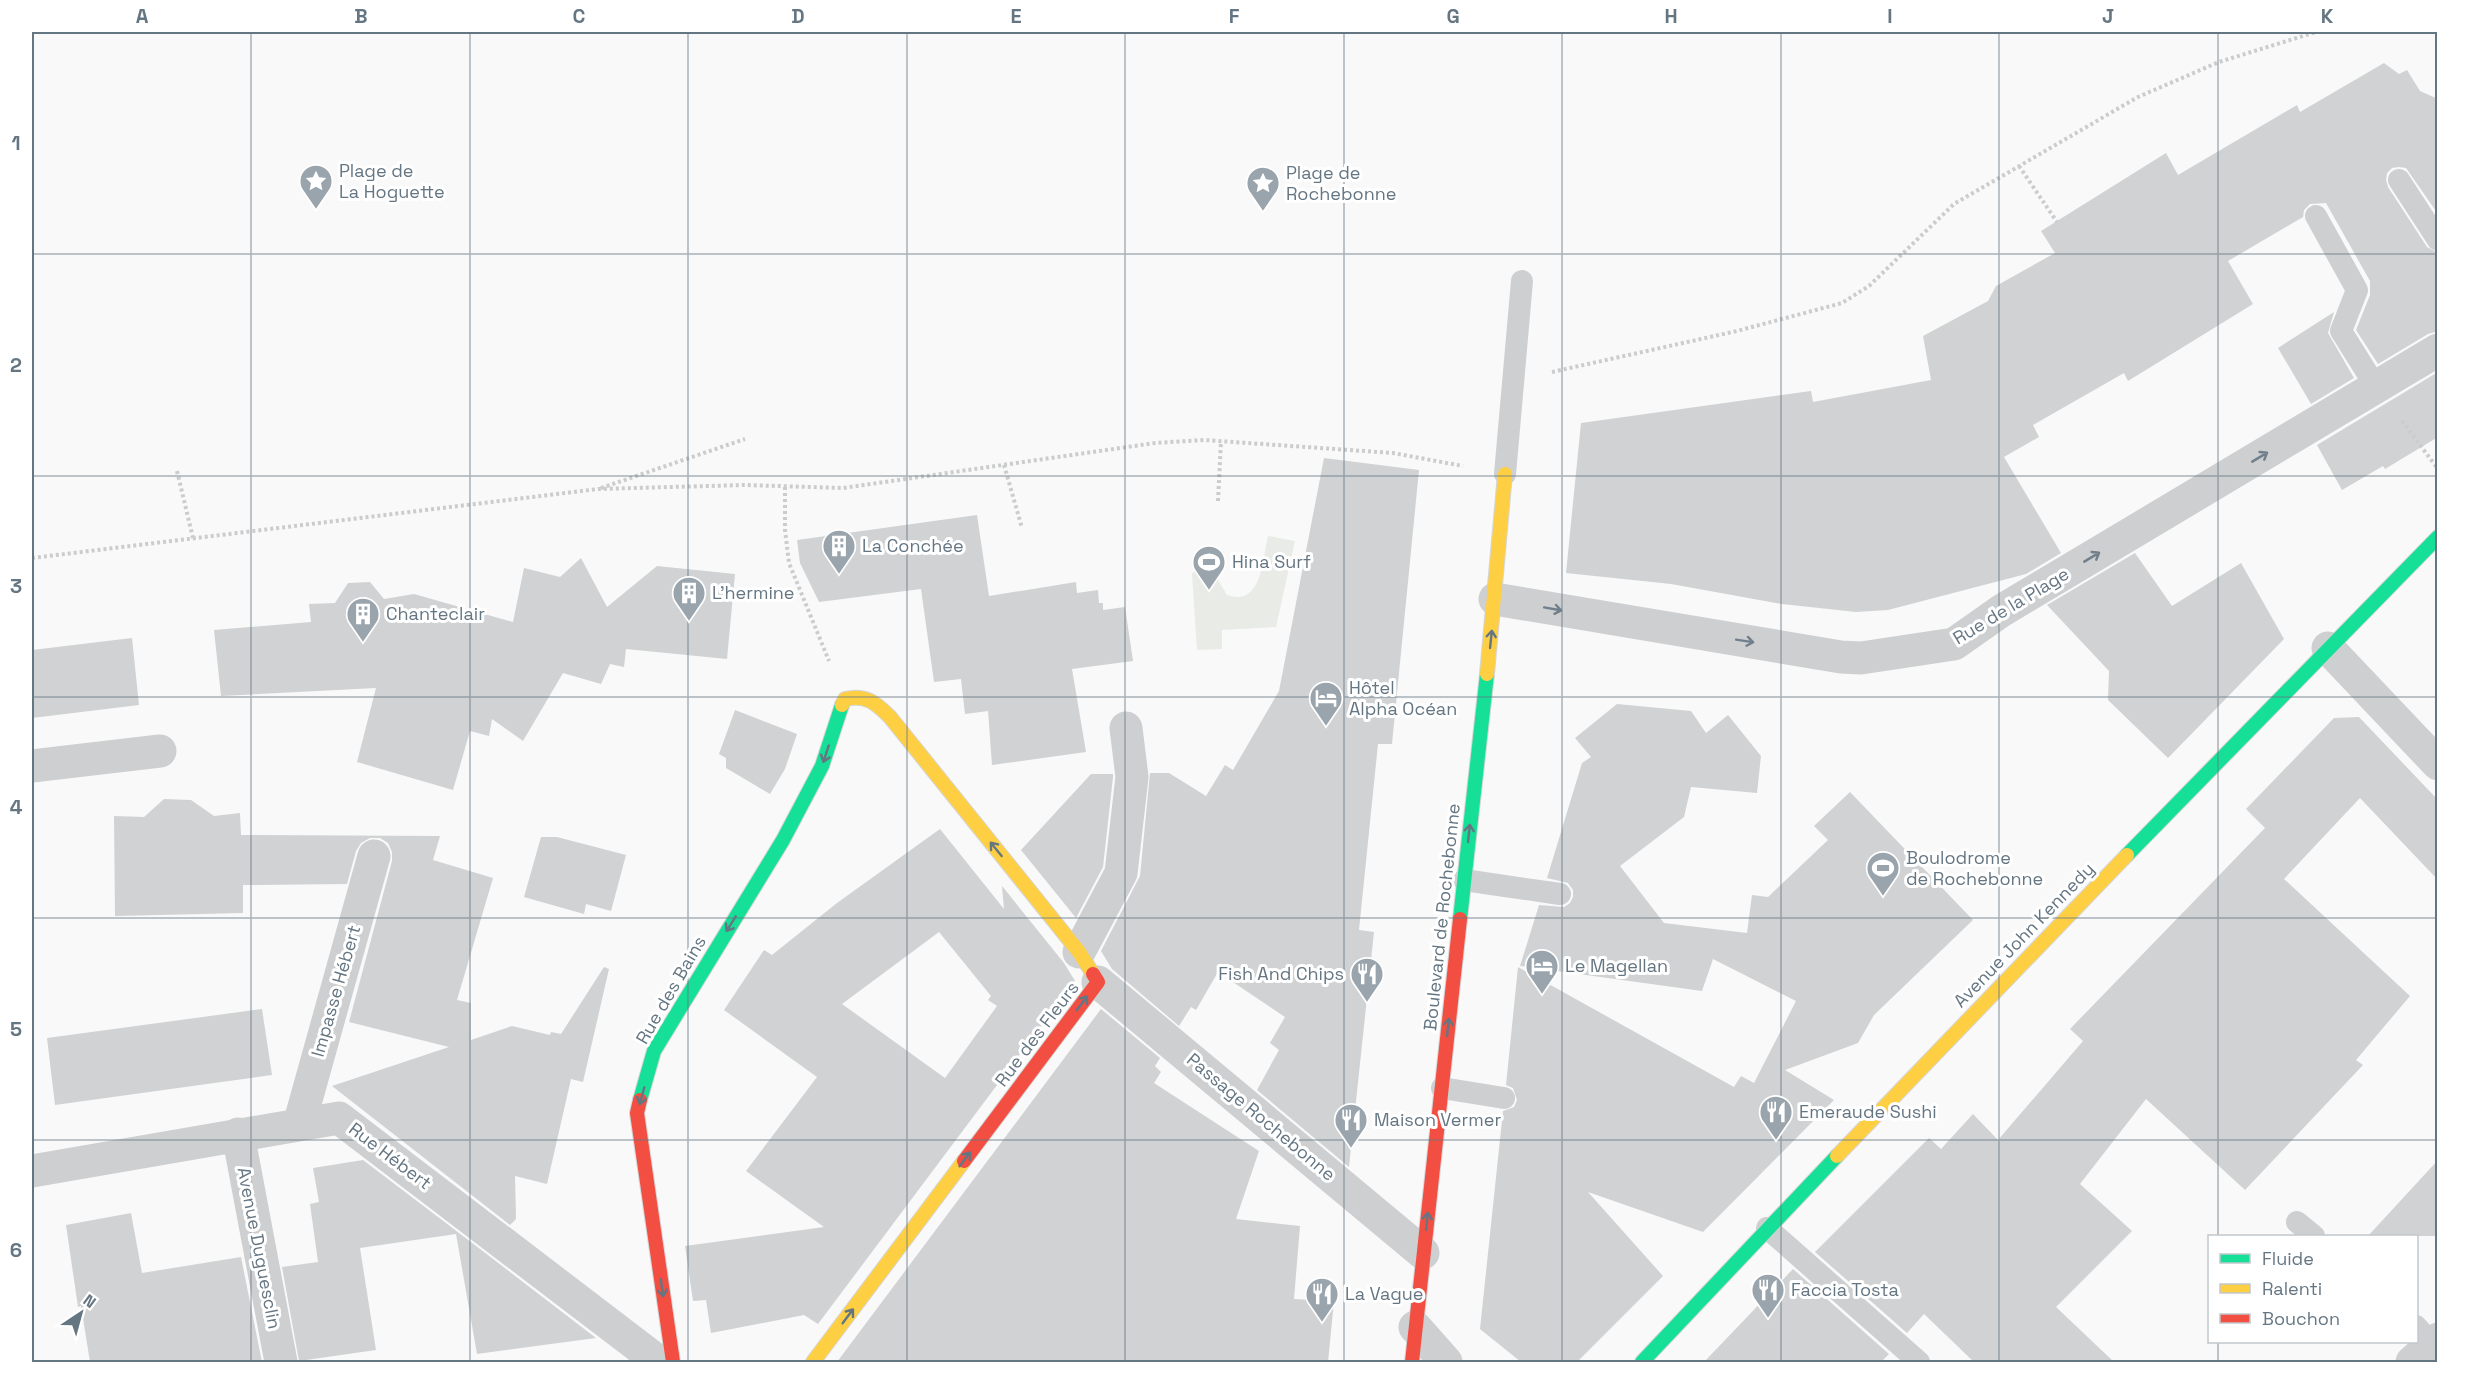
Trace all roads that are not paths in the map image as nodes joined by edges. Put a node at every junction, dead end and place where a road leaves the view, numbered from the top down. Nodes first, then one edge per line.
1 (2399, 180) dead end
2 (2316, 216) dead end
3 (2438, 240) edge
4 (1522, 281) dead end
5 (2438, 350) edge
6 (2376, 387) junction
7 (1505, 474) joint
8 (2438, 537) edge
9 (1495, 599) junction
10 (2328, 648) junction
11 (845, 699) joint
12 (1126, 728) dead end
13 (160, 751) dead end
14 (2438, 764) edge
15 (32, 766) edge
16 (374, 856) dead end
17 (1464, 880) junction
18 (1560, 894) dead end
19 (1078, 952) junction
20 (1098, 982) junction
21 (1442, 1088) junction
22 (1504, 1098) dead end
23 (299, 1125) junction
24 (238, 1134) junction
25 (32, 1171) edge
26 (1767, 1228) junction
27 (1423, 1253) junction
28 (1415, 1327) junction
29 (281, 1362) edge
30 (659, 1362) edge
31 (673, 1362) edge
32 (813, 1362) edge
33 (1412, 1362) edge
34 (1446, 1362) edge
35 (1642, 1362) edge
36 (1919, 1362) edge

1 - 3 lane
2 - 6 lane
4 - 7 lane
5 - 6 street, Rue de la Plage
9 -> 6 street, Rue de la Plage
7 - 9 street, Boulevard de Rochebonne
8 - 10 street, Avenue John Kennedy
17 -> 9 street, Boulevard de Rochebonne
10 - 14 street
10 - 26 street, Avenue John Kennedy
19 -> 11 street, Rue des Fleurs
11 -> 31 street, Rue des Bains
12 - 19 street
13 - 15 street
16 - 23 street, Impasse Hébert
17 - 18 lane
21 -> 17 street, Boulevard de Rochebonne
19 - 20 street, Rue des Fleurs
20 - 27 street, Passage Rochebonne
32 -> 20 street, Rue des Fleurs
21 - 22 lane
27 -> 21 street, Boulevard de Rochebonne
23 - 24 street, Rue Hébert
23 - 30 street, Rue Hébert
24 - 25 street, Rue Hébert
24 - 29 street, Avenue Duguesclin
26 - 35 street, Avenue John Kennedy
26 - 36 lane
27 - 28 street, Boulevard de Rochebonne
28 - 33 street, Boulevard de Rochebonne
28 - 34 street

